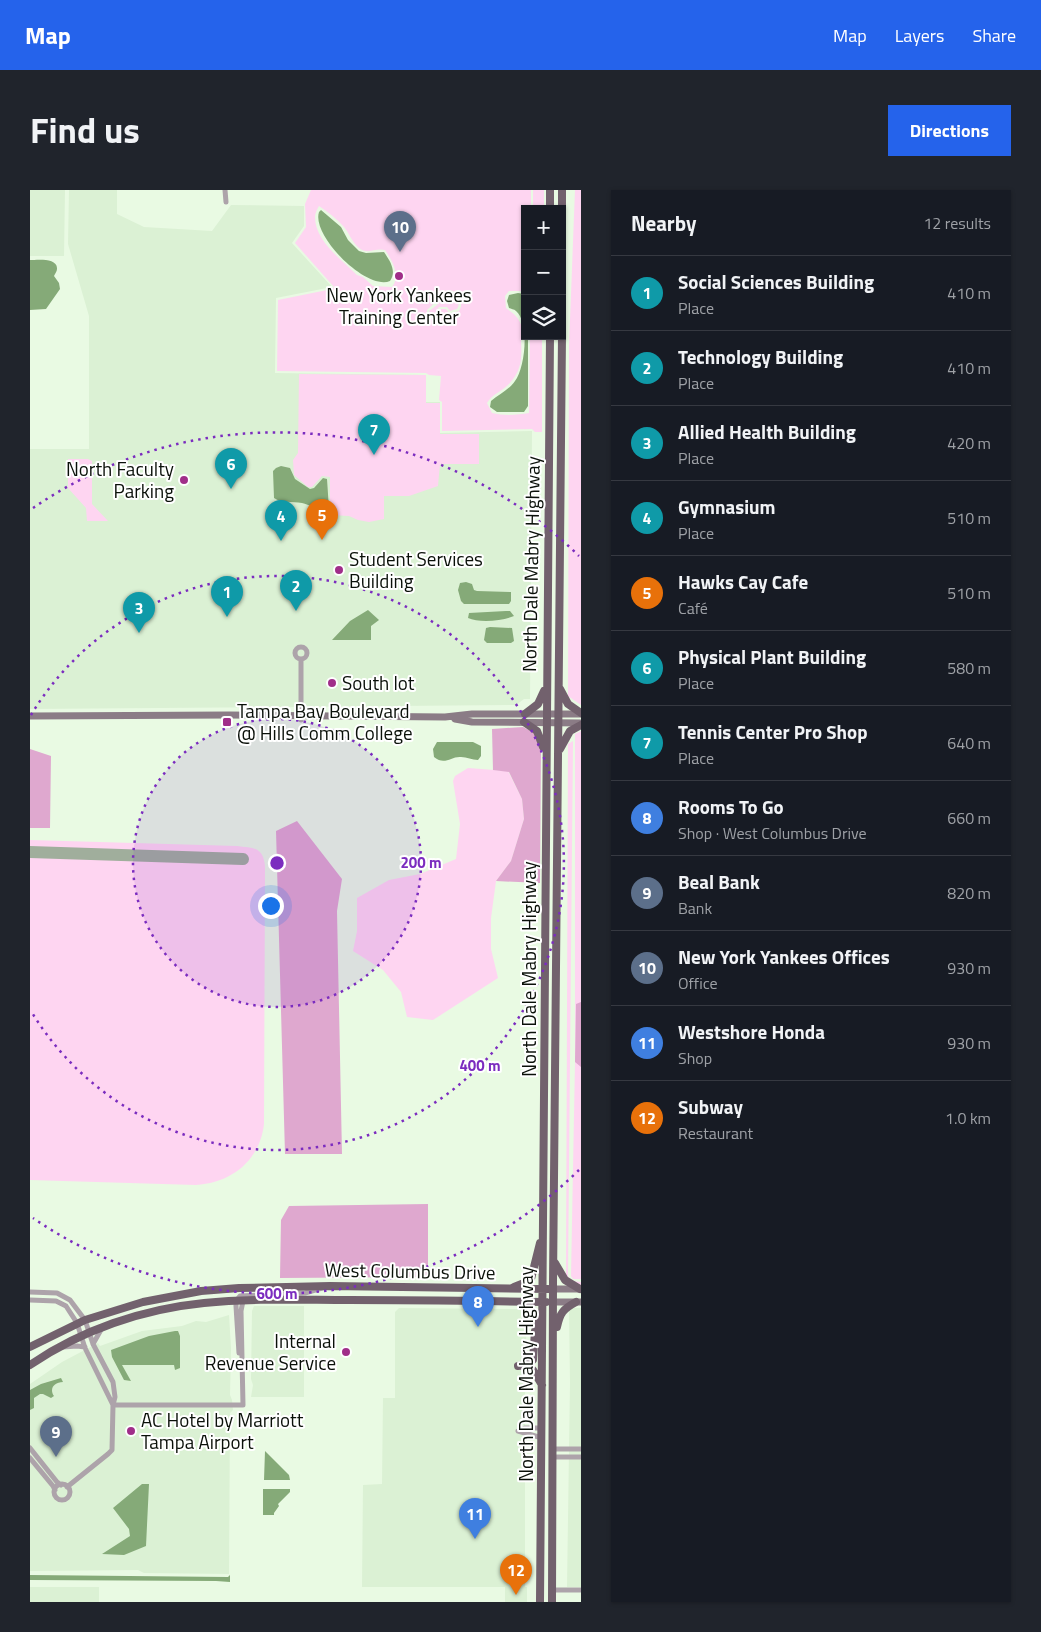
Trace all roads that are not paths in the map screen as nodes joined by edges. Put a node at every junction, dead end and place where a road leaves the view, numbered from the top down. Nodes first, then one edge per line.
1 (226, 190) edge
2 (550, 190) edge
3 (562, 190) edge
4 (226, 202) dead end
5 (550, 205) edge
6 (562, 205) edge
7 (550, 340) edge
8 (562, 340) edge
9 (549, 420) junction
10 (561, 420) junction
11 (301, 660) dead end
12 (546, 687) junction
13 (559, 687) junction
14 (526, 714) junction
15 (546, 714) junction
16 (559, 714) junction
17 (581, 714) edge
18 (30, 716) edge
19 (445, 717) junction
20 (301, 718) junction
21 (524, 722) junction
22 (546, 722) junction
23 (559, 723) junction
24 (581, 724) edge
25 (559, 751) junction
26 (546, 753) junction
27 (545, 970) junction
28 (557, 970) junction
29 (543, 1230) junction
30 (554, 1261) junction
31 (330, 1286) junction
32 (504, 1288) junction
33 (543, 1289) junction
34 (553, 1289) junction
35 (581, 1289) edge
36 (30, 1292) edge
37 (30, 1300) edge
38 (239, 1301) junction
39 (543, 1302) junction
40 (553, 1302) junction
41 (579, 1302) edge
42 (543, 1312) junction
43 (85, 1320) junction
44 (77, 1323) junction
45 (102, 1328) junction
46 (89, 1333) junction
47 (81, 1336) junction
48 (93, 1344) junction
49 (33, 1345) edge
50 (553, 1347) junction
51 (60, 1348) junction
52 (85, 1348) junction
53 (30, 1352) edge
54 (30, 1365) edge
55 (542, 1385) junction
56 (113, 1405) junction
57 (542, 1428) junction
58 (542, 1438) junction
59 (30, 1448) edge
60 (581, 1449) edge
61 (552, 1456) junction
62 (581, 1457) edge
63 (30, 1458) edge
64 (64, 1486) junction
65 (55, 1490) junction
66 (541, 1514) junction
67 (552, 1515) junction
68 (540, 1574) junction
69 (553, 1590) junction
70 (581, 1590) edge
71 (540, 1602) edge
72 (552, 1602) edge

1 - 4 street
2 - 5 main road
3 - 6 main road
7 - 9 main road, North Dale Mabry Highway
8 - 10 main road, North Dale Mabry Highway
9 - 10 main road
9 - 12 main road, North Dale Mabry Highway
10 - 13 main road, North Dale Mabry Highway
11 - 20 street
12 - 14 main road
12 - 15 main road, North Dale Mabry Highway
13 - 16 main road, North Dale Mabry Highway
13 - 17 main road
14 - 15 street
14 - 19 street
15 - 16 street
15 - 22 main road, North Dale Mabry Highway
16 - 17 street
16 - 23 main road, North Dale Mabry Highway
18 - 20 street
19 - 20 street
19 - 21 street
21 - 22 street
21 - 26 main road
22 - 23 street
22 - 26 main road, North Dale Mabry Highway
23 - 24 street
23 - 25 main road, North Dale Mabry Highway
24 - 25 main road
25 - 28 main road, North Dale Mabry Highway
26 - 27 main road, North Dale Mabry Highway
27 - 28 main road
27 - 29 main road, North Dale Mabry Highway
28 - 30 main road, North Dale Mabry Highway
29 - 32 main road
29 - 33 main road, North Dale Mabry Highway
30 - 34 main road, North Dale Mabry Highway
30 - 35 main road
31 - 32 main road, West Columbus Drive
31 - 38 street
31 - 43 main road, West Columbus Drive
32 - 33 main road, West Columbus Drive
33 - 34 main road, West Columbus Drive
33 - 39 main road, North Dale Mabry Highway
34 - 35 street, West Columbus Drive
34 - 40 main road, North Dale Mabry Highway
36 - 43 street
37 - 44 street
38 - 39 main road, West Columbus Drive
38 - 45 main road, West Columbus Drive
38 - 56 street
39 - 40 main road, West Columbus Drive
39 - 42 main road, North Dale Mabry Highway
40 - 41 street, West Columbus Drive
40 - 50 main road, North Dale Mabry Highway
41 - 50 main road
42 - 55 main road, North Dale Mabry Highway
42 - 55 main road
43 - 44 main road, West Columbus Drive
43 - 46 street
44 - 47 street
44 - 49 main road, West Columbus Drive
45 - 46 main road, West Columbus Drive
45 - 48 street
46 - 47 main road, West Columbus Drive
46 - 48 street
47 - 51 main road, West Columbus Drive
47 - 52 street
48 - 56 street
49 - 53 main road
50 - 61 main road, North Dale Mabry Highway
51 - 52 street
51 - 54 main road, West Columbus Drive
52 - 56 street
55 - 57 main road, North Dale Mabry Highway
56 - 64 street
57 - 58 main road, North Dale Mabry Highway
57 - 58 street
57 - 61 main road
58 - 66 main road, North Dale Mabry Highway
59 - 64 street
60 - 61 street
61 - 62 street
61 - 67 main road, North Dale Mabry Highway
63 - 65 street
64 - 65 street
64 - 65 street
66 - 67 main road
66 - 68 main road, North Dale Mabry Highway
67 - 69 main road, North Dale Mabry Highway
68 - 69 main road
68 - 71 main road, North Dale Mabry Highway
69 - 70 street
69 - 72 main road, North Dale Mabry Highway

